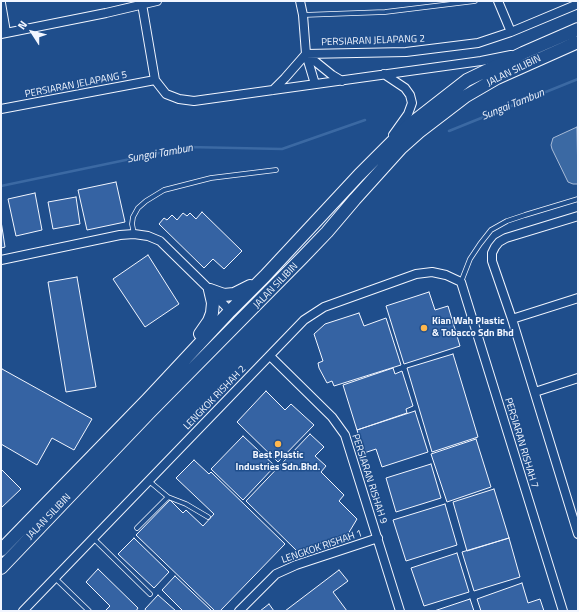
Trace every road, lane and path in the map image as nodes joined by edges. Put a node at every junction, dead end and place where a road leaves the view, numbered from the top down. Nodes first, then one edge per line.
1 (157, 1) edge
2 (300, 1) edge
3 (474, 1) edge
4 (498, 1) edge
5 (1, 3) edge
6 (142, 4) junction
7 (578, 4) edge
8 (303, 15) junction
9 (578, 29) edge
10 (511, 32) junction
11 (4, 33) edge
12 (578, 42) edge
13 (523, 53) junction
14 (306, 54) junction
15 (384, 74) junction
16 (155, 80) junction
17 (342, 81) junction
18 (315, 84) junction
19 (273, 90) junction
20 (1, 109) edge
21 (390, 143) junction
22 (276, 170) dead end
23 (578, 200) edge
24 (578, 216) edge
25 (134, 234) junction
26 (303, 257) junction
27 (1, 260) edge
28 (265, 276) junction
29 (460, 282) junction
30 (210, 290) junction
31 (578, 298) edge
32 (230, 311) junction
33 (512, 319) junction
34 (270, 356) junction
35 (174, 371) junction
36 (187, 375) junction
37 (578, 378) edge
38 (535, 392) junction
39 (149, 481) junction
40 (168, 497) junction
41 (208, 517) dead end
42 (137, 528) dead end
43 (578, 534) edge
44 (93, 538) junction
45 (378, 538) junction
46 (1, 550) edge
47 (1, 568) edge
48 (55, 578) junction
49 (150, 594) dead end
50 (23, 611) edge
51 (89, 611) edge
52 (239, 611) edge
53 (400, 611) edge
54 (563, 611) edge

1 - 6 street
2 - 8 street
3 - 8 lane
4 - 10 street
5 - 11 street
6 - 11 street
6 - 16 street
7 - 10 street, PERSIARAN JELAPANG 2
8 - 14 street
9 - 13 main road, JALAN SILIBIN
10 - 14 street, PERSIARAN JELAPANG 2
12 - 26 main road, JALAN SILIBIN
13 - 15 street, JALAN SILIBIN
13 - 21 main road, JALAN SILIBIN
14 - 17 street
14 - 18 street
14 - 19 street
15 - 17 street, JALAN SILIBIN
15 - 21 street
16 - 19 street, JALAN SILIBIN
16 - 20 street, PERSIARAN JELAPANG 5
17 - 18 street, JALAN SILIBIN
18 - 19 street, JALAN SILIBIN
21 - 28 main road, JALAN SILIBIN
22 - 25 lane
23 - 29 lane
24 - 33 street
25 - 27 street
25 - 30 street
26 - 32 main road
26 - 36 main road, JALAN SILIBIN
28 - 30 main road
28 - 32 main road, JALAN SILIBIN
29 - 34 street, LENGKOK RISHAH 2
29 - 54 street, PERSIARAN RISHAH 7
30 - 32 street
30 - 35 main road
31 - 33 street
32 - 35 main road, JALAN SILIBIN
32 - 36 main road
33 - 38 street
34 - 39 street, LENGKOK RISHAH 2
34 - 45 street, PERSIARAN RISHAH 9
35 - 46 main road, JALAN SILIBIN
36 - 47 main road, JALAN SILIBIN
37 - 38 street
38 - 43 street
39 - 40 lane
39 - 44 street, LENGKOK RISHAH 2
40 - 41 lane
40 - 42 lane
44 - 48 street, LENGKOK RISHAH 2
44 - 49 lane
45 - 52 street, LENGKOK RISHAH 1
45 - 53 street, PERSIARAN RISHAH 9
48 - 50 street, LENGKOK RISHAH 2
48 - 51 lane

